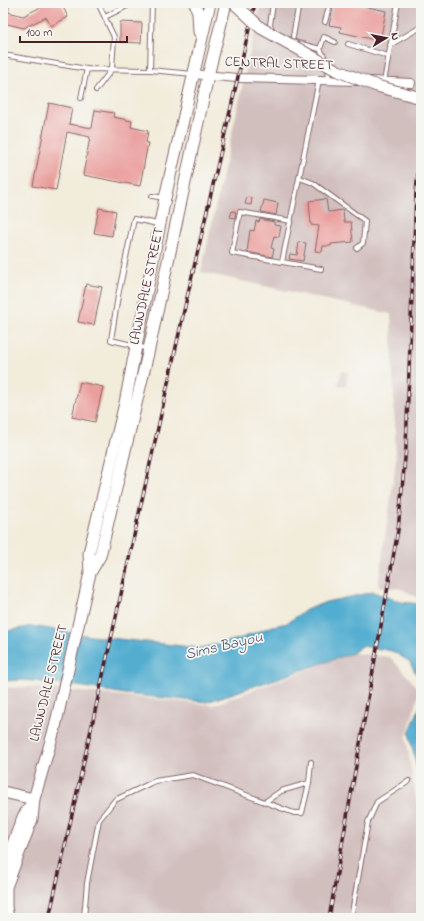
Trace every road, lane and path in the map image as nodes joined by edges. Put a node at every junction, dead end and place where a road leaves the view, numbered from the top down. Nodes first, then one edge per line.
1 (98, 3) edge
2 (133, 3) edge
3 (152, 3) edge
4 (195, 3) edge
5 (210, 3) edge
6 (226, 3) edge
7 (234, 3) edge
8 (274, 3) edge
9 (299, 3) edge
10 (330, 3) edge
11 (398, 3) edge
12 (105, 17) junction
13 (325, 22) dead end
14 (421, 27) edge
15 (292, 42) junction
16 (335, 42) dead end
17 (348, 44) dead end
18 (390, 45) junction
19 (200, 46) junction
20 (320, 49) junction
21 (3, 55) edge
22 (388, 56) junction
23 (87, 69) junction
24 (112, 69) junction
25 (150, 70) junction
26 (193, 74) junction
27 (208, 76) junction
28 (319, 80) junction
29 (330, 80) junction
30 (384, 82) junction
31 (411, 83) dead end
32 (96, 90) dead end
33 (81, 98) dead end
34 (421, 98) edge
35 (300, 178) junction
36 (152, 196) dead end
37 (165, 198) junction
38 (291, 221) junction
39 (160, 225) junction
40 (357, 248) dead end
41 (282, 262) junction
42 (321, 269) dead end
43 (137, 346) junction
44 (149, 349) junction
45 (90, 573) junction
46 (311, 762) dead end
47 (409, 782) dead end
48 (309, 783) junction
49 (3, 792) edge
50 (34, 799) junction
51 (265, 802) junction
52 (3, 870) edge
53 (8, 918) edge
54 (84, 918) edge
55 (350, 918) edge

1 - 12 lane
2 - 12 lane
3 - 25 lane
4 - 19 main road
5 - 19 main road, LAWNDALE STREET
6 - 27 main road, LAWNDALE STREET
7 - 34 main road, CENTRAL STREET, bridge
8 - 15 lane
9 - 15 lane
10 - 13 lane
11 - 18 lane
12 - 24 lane
14 - 18 lane
15 - 20 lane
16 - 20 lane
17 - 22 lane
18 - 22 lane
19 - 26 main road, LAWNDALE STREET
20 - 29 lane
21 - 23 lane
22 - 30 lane
23 - 24 lane
23 - 33 lane
24 - 25 lane
24 - 32 lane
25 - 26 lane
26 - 27 street, CENTRAL STREET
26 - 37 main road, LAWNDALE STREET
27 - 28 street, CENTRAL STREET
27 - 44 main road, LAWNDALE STREET
28 - 29 street, CENTRAL STREET
28 - 35 lane
29 - 30 street, CENTRAL STREET
30 - 31 street, CENTRAL STREET
35 - 38 lane
35 - 40 lane
36 - 37 lane
37 - 39 main road, LAWNDALE STREET
38 - 41 lane
38 - 41 lane
39 - 43 main road, LAWNDALE STREET
39 - 43 lane
41 - 42 lane
43 - 44 lane
43 - 45 main road, LAWNDALE STREET
44 - 45 main road, LAWNDALE STREET
45 - 50 main road, LAWNDALE STREET
46 - 48 lane
47 - 55 lane
48 - 51 lane
48 - 51 lane
49 - 50 main road
50 - 52 main road, LAWNDALE STREET
50 - 53 main road, LAWNDALE STREET
51 - 54 lane

